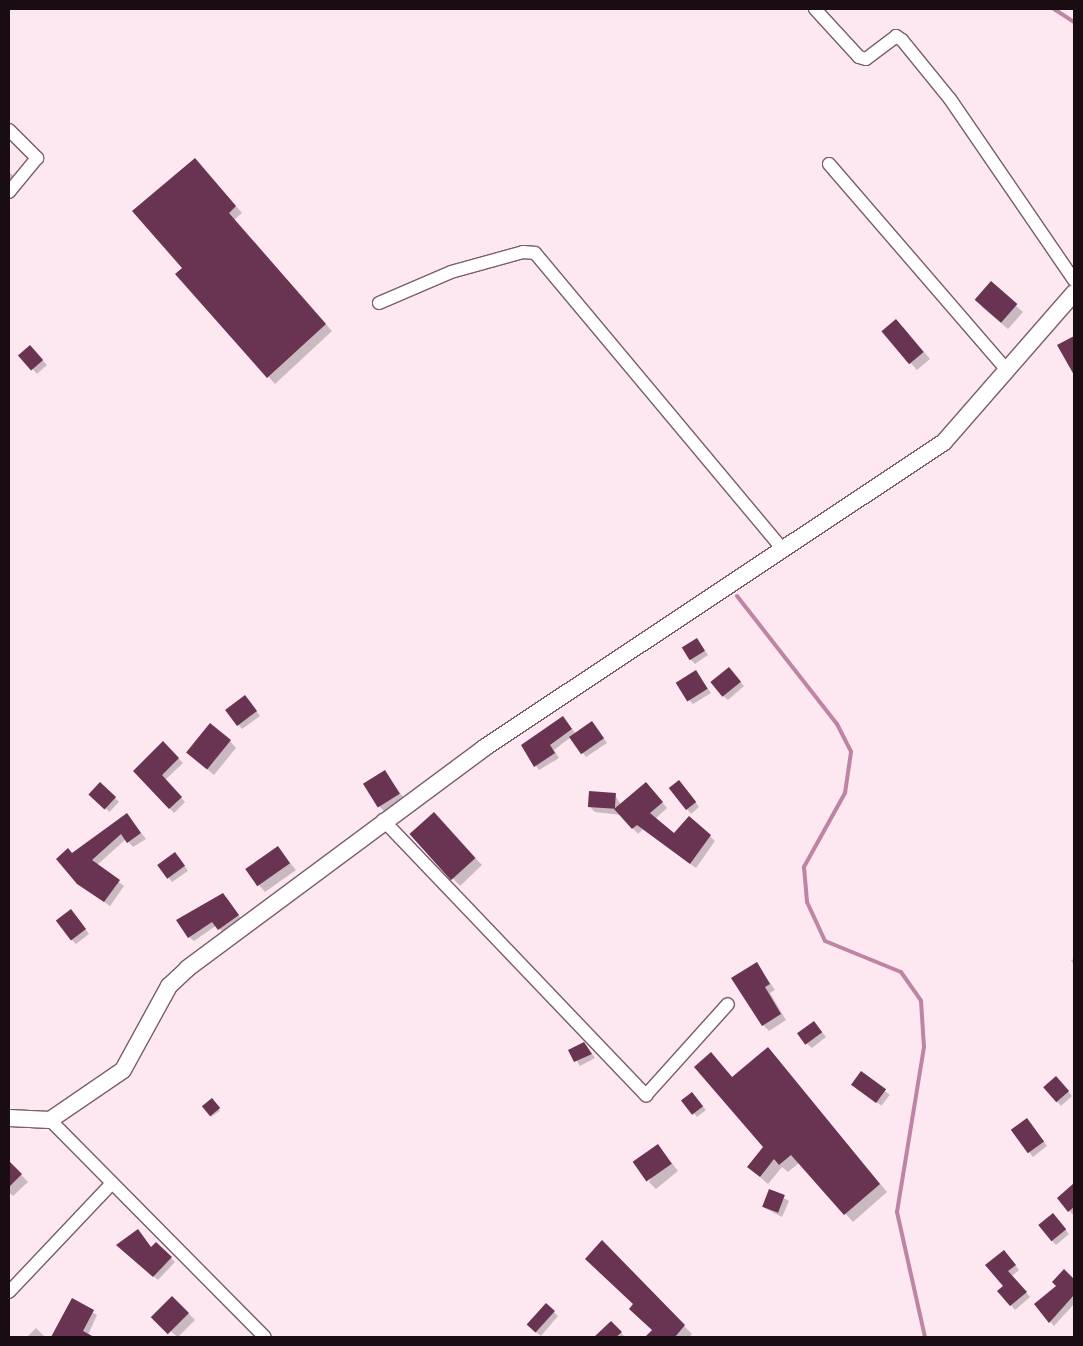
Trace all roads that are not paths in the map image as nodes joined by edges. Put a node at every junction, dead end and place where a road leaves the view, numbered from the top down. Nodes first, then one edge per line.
1 (815, 9) edge
2 (9, 130) edge
3 (829, 164) dead end
4 (9, 192) edge
5 (1074, 280) edge
6 (1074, 293) edge
7 (379, 303) dead end
8 (1006, 369) junction
9 (783, 550) junction
10 (383, 820) junction
11 (728, 1004) dead end
12 (9, 1118) edge
13 (50, 1120) junction
14 (112, 1183) junction
15 (9, 1292) edge
16 (265, 1337) edge

1 - 5 street
2 - 4 street
3 - 8 street
6 - 8 street
7 - 9 street
8 - 9 street
9 - 10 street
10 - 11 street
10 - 13 street
12 - 13 street
13 - 14 street
14 - 15 street
14 - 16 street

